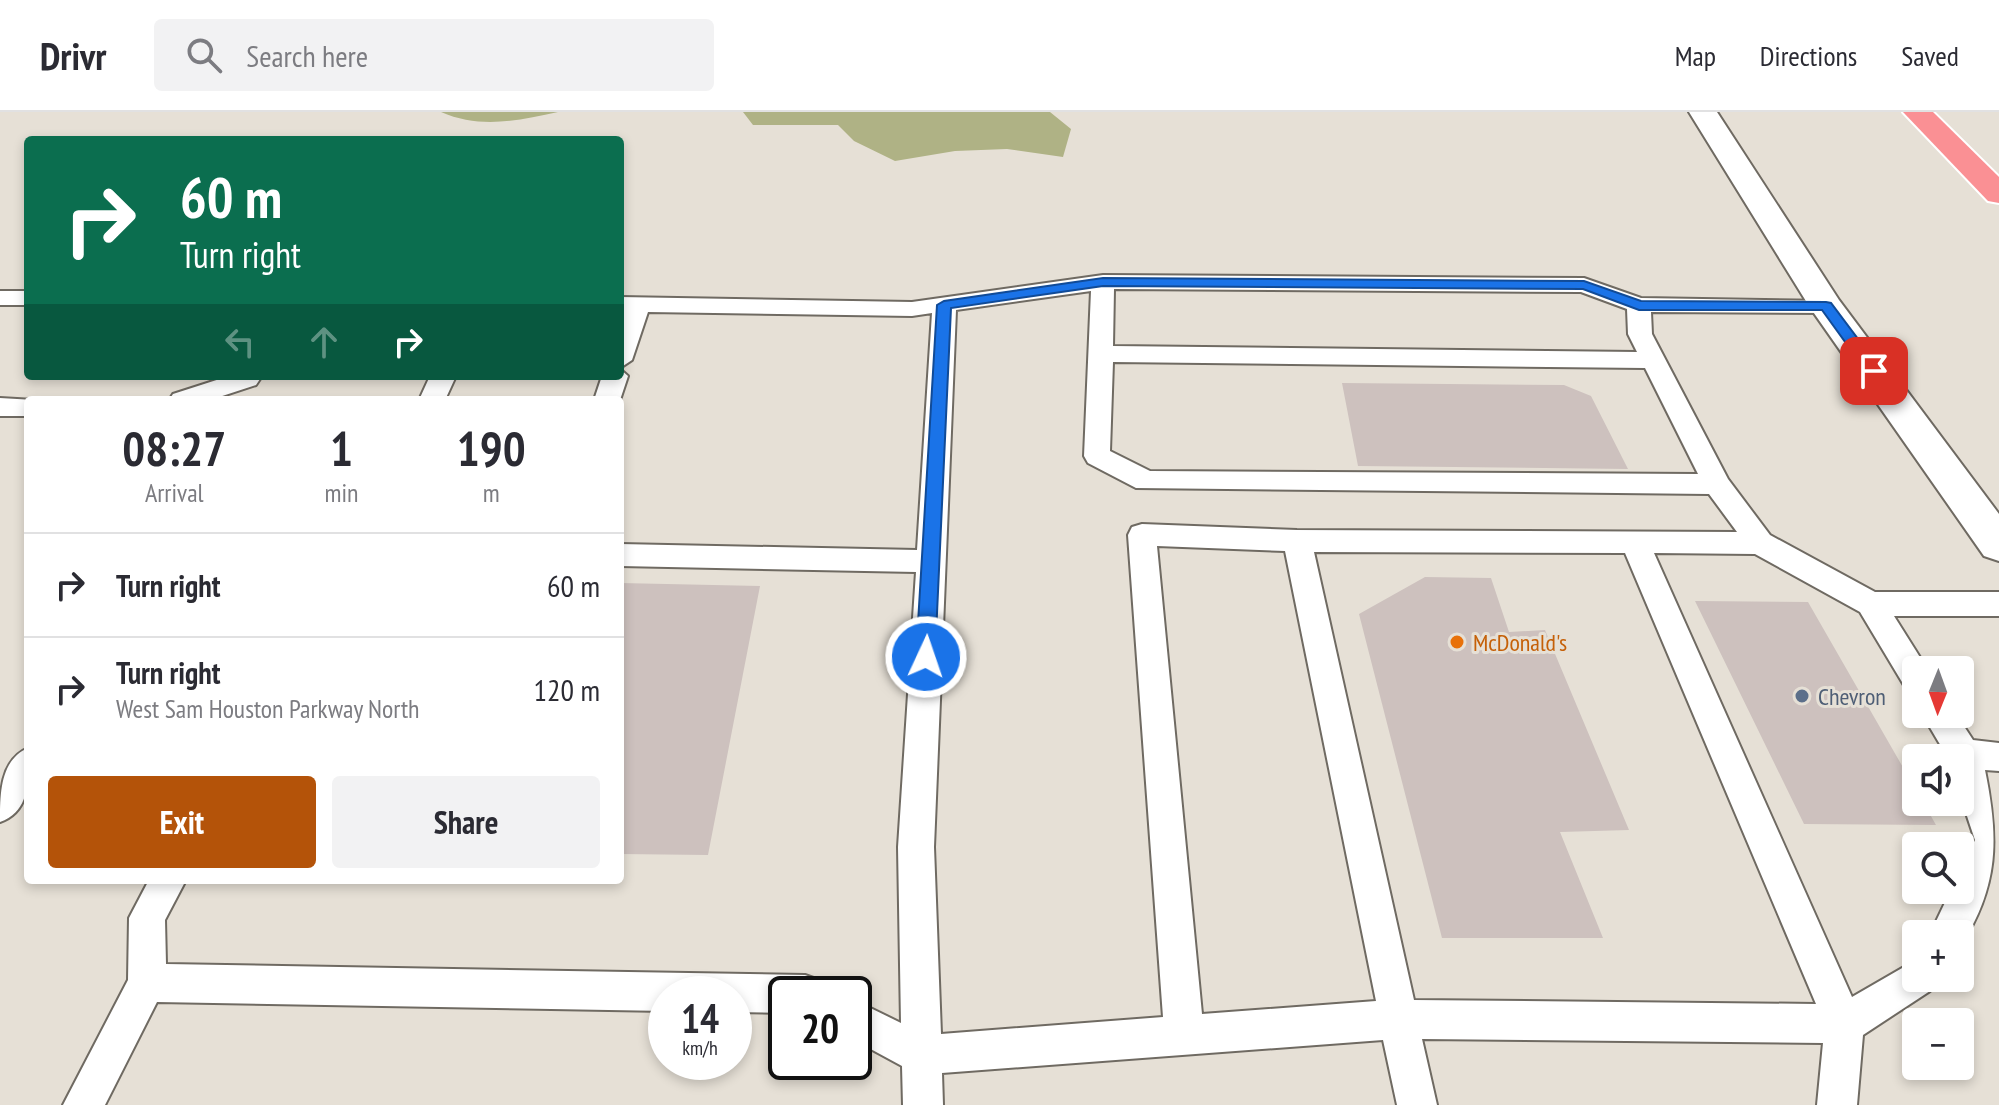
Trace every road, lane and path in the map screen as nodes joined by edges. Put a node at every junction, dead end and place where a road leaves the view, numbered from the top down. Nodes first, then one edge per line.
1 (1703, 112) edge
2 (1917, 112) edge
3 (1999, 194) edge
4 (1103, 282) junction
5 (0, 298) edge
6 (24, 298) edge
7 (629, 304) edge
8 (944, 305) junction
9 (1639, 305) junction
10 (1826, 306) junction
11 (624, 335) edge
12 (1100, 354) junction
13 (1654, 360) junction
14 (250, 385) edge
15 (200, 396) edge
16 (0, 407) edge
17 (24, 407) edge
18 (1717, 484) junction
19 (1297, 541) junction
20 (1635, 542) junction
21 (1760, 543) junction
22 (1999, 545) edge
23 (624, 555) edge
24 (931, 561) junction
25 (1871, 604) junction
26 (1999, 604) edge
27 (1903, 656) edge
28 (1974, 755) edge
29 (1999, 757) edge
30 (24, 769) edge
31 (1974, 786) edge
32 (3, 799) edge
33 (166, 884) edge
34 (1955, 920) edge
35 (147, 983) junction
36 (1902, 987) edge
37 (768, 993) edge
38 (1398, 1019) junction
39 (1844, 1024) junction
40 (872, 1029) edge
41 (1184, 1034) junction
42 (922, 1055) junction
43 (83, 1105) edge
44 (923, 1105) edge
45 (1417, 1105) edge
46 (1837, 1105) edge

1 - 10 main road
2 - 3 highway
4 - 8 lane
4 - 9 lane
4 - 12 lane
5 - 6 lane
7 - 8 lane
7 - 11 lane
8 - 24 lane
9 - 10 lane
9 - 13 lane
10 - 22 main road
12 - 13 lane
12 - 18 lane
13 - 18 lane
14 - 15 lane
16 - 17 lane
18 - 21 lane
19 - 20 lane
19 - 38 lane
19 - 41 lane
20 - 21 lane
20 - 39 lane
21 - 25 lane
23 - 24 lane
24 - 42 lane
25 - 26 lane
25 - 27 lane
28 - 29 lane
30 - 32 lane
31 - 34 lane
33 - 35 lane
35 - 37 lane
35 - 43 lane
36 - 39 lane
38 - 39 lane
38 - 41 lane
38 - 45 lane
39 - 46 lane
40 - 42 lane
41 - 42 lane
42 - 44 lane

